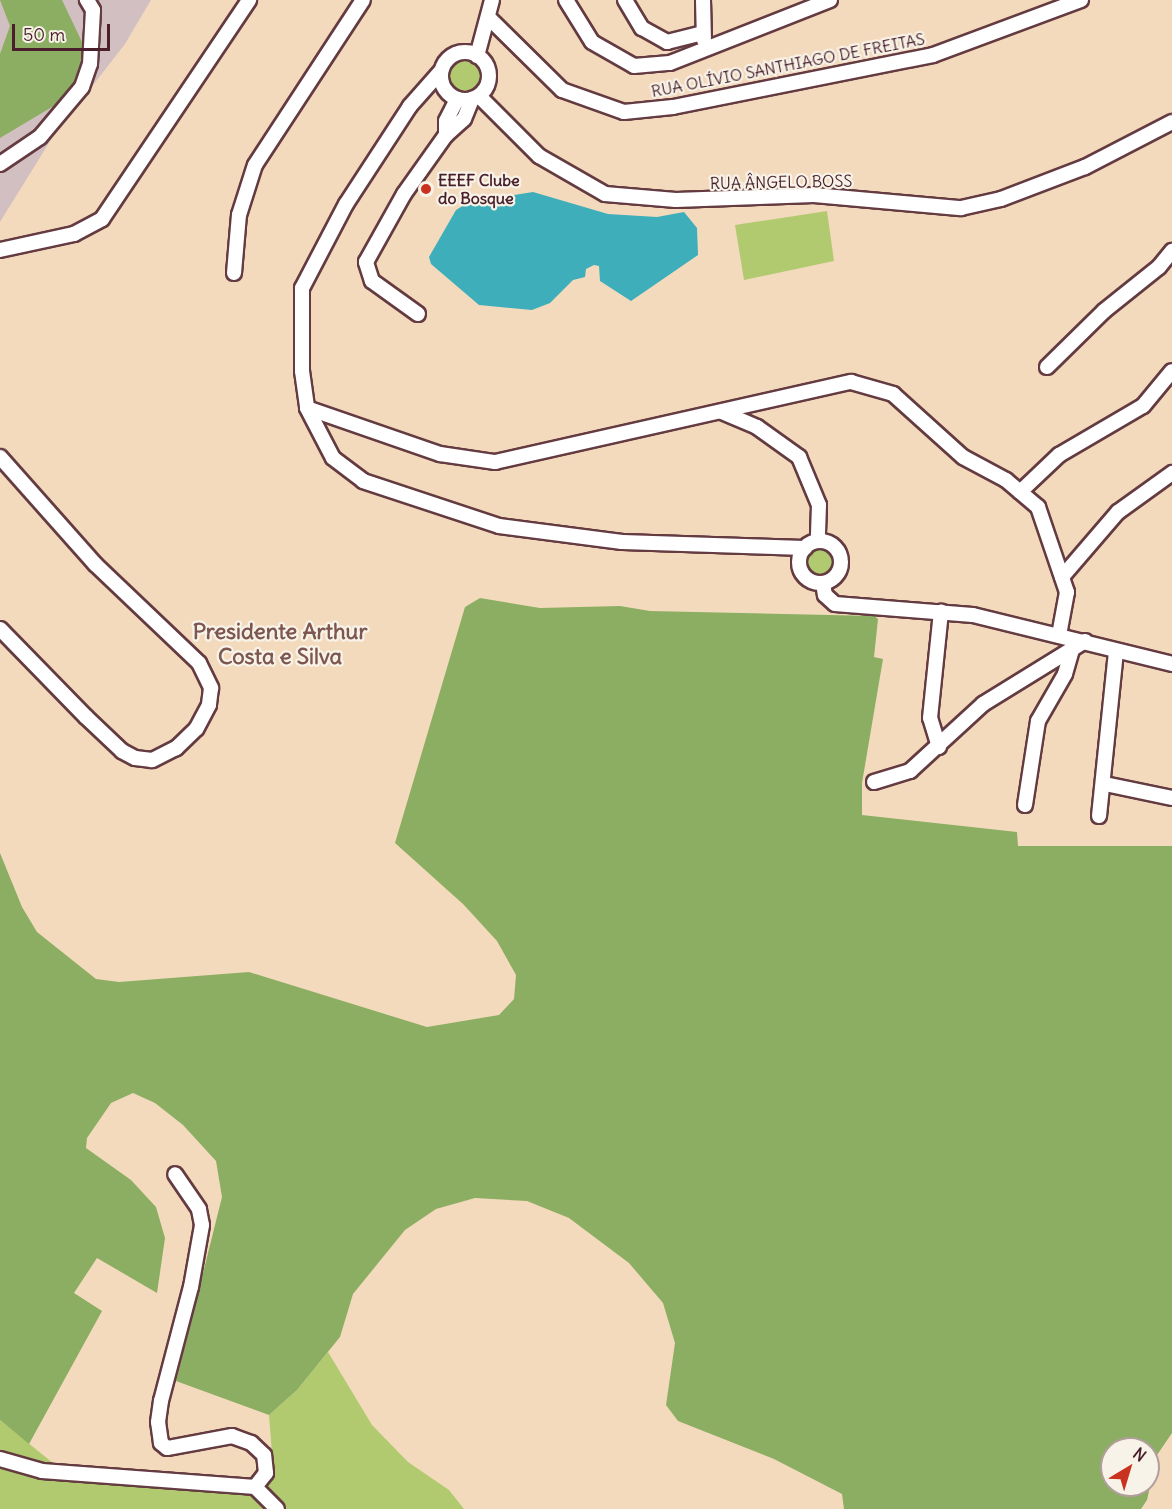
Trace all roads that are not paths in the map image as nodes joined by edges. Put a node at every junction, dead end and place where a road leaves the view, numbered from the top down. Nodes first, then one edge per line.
1 (249, 0) edge
2 (363, 0) edge
3 (492, 0) edge
4 (566, 0) edge
5 (625, 0) edge
6 (703, 0) edge
7 (830, 0) edge
8 (1081, 0) edge
9 (91, 3) edge
10 (488, 17) junction
11 (704, 40) junction
12 (477, 56) junction
13 (441, 71) junction
14 (476, 98) junction
15 (457, 99) junction
16 (1172, 122) edge
17 (447, 135) junction
18 (0, 164) edge
19 (0, 250) edge
20 (1172, 251) edge
21 (234, 273) dead end
22 (418, 314) dead end
23 (1047, 367) dead end
24 (1172, 371) edge
25 (307, 408) junction
26 (722, 412) junction
27 (0, 458) edge
28 (1172, 474) edge
29 (1020, 492) junction
30 (818, 541) junction
31 (805, 548) junction
32 (1062, 577) junction
33 (823, 583) junction
34 (941, 612) junction
35 (0, 629) edge
36 (1059, 635) junction
37 (1085, 641) junction
38 (1072, 650) junction
39 (1116, 651) junction
40 (1172, 664) edge
41 (939, 747) junction
42 (874, 782) dead end
43 (1104, 783) junction
44 (1172, 798) edge
45 (1025, 805) dead end
46 (1099, 816) dead end
47 (176, 1174) dead end
48 (0, 1459) edge
49 (255, 1487) junction
50 (277, 1509) edge

1 - 19 street
2 - 21 street
3 - 10 street
4 - 11 street
5 - 11 street
6 - 11 street
7 - 11 street
8 - 10 street, RUA OLÍVIO SANTHIAGO DE FREITAS
9 - 18 street
10 - 12 street
12 - 13 street
12 - 14 street
13 - 15 street
13 - 25 street
14 - 15 street
14 - 16 street, RUA ÂNGELO BOSS
14 - 17 street
15 - 17 street
17 - 22 street
20 - 23 street
24 - 29 street
25 - 26 street
25 - 31 street
26 - 29 street
26 - 30 street
27 - 35 street
28 - 32 street
29 - 32 street
30 - 31 street
30 - 33 street
31 - 33 street
32 - 36 street
33 - 34 street
34 - 36 street
34 - 41 street
36 - 37 street
37 - 38 street
37 - 39 street
38 - 41 street
38 - 45 street
39 - 40 street
39 - 43 street
41 - 42 street
43 - 44 street
43 - 46 street
47 - 49 street
48 - 49 street
49 - 50 street

